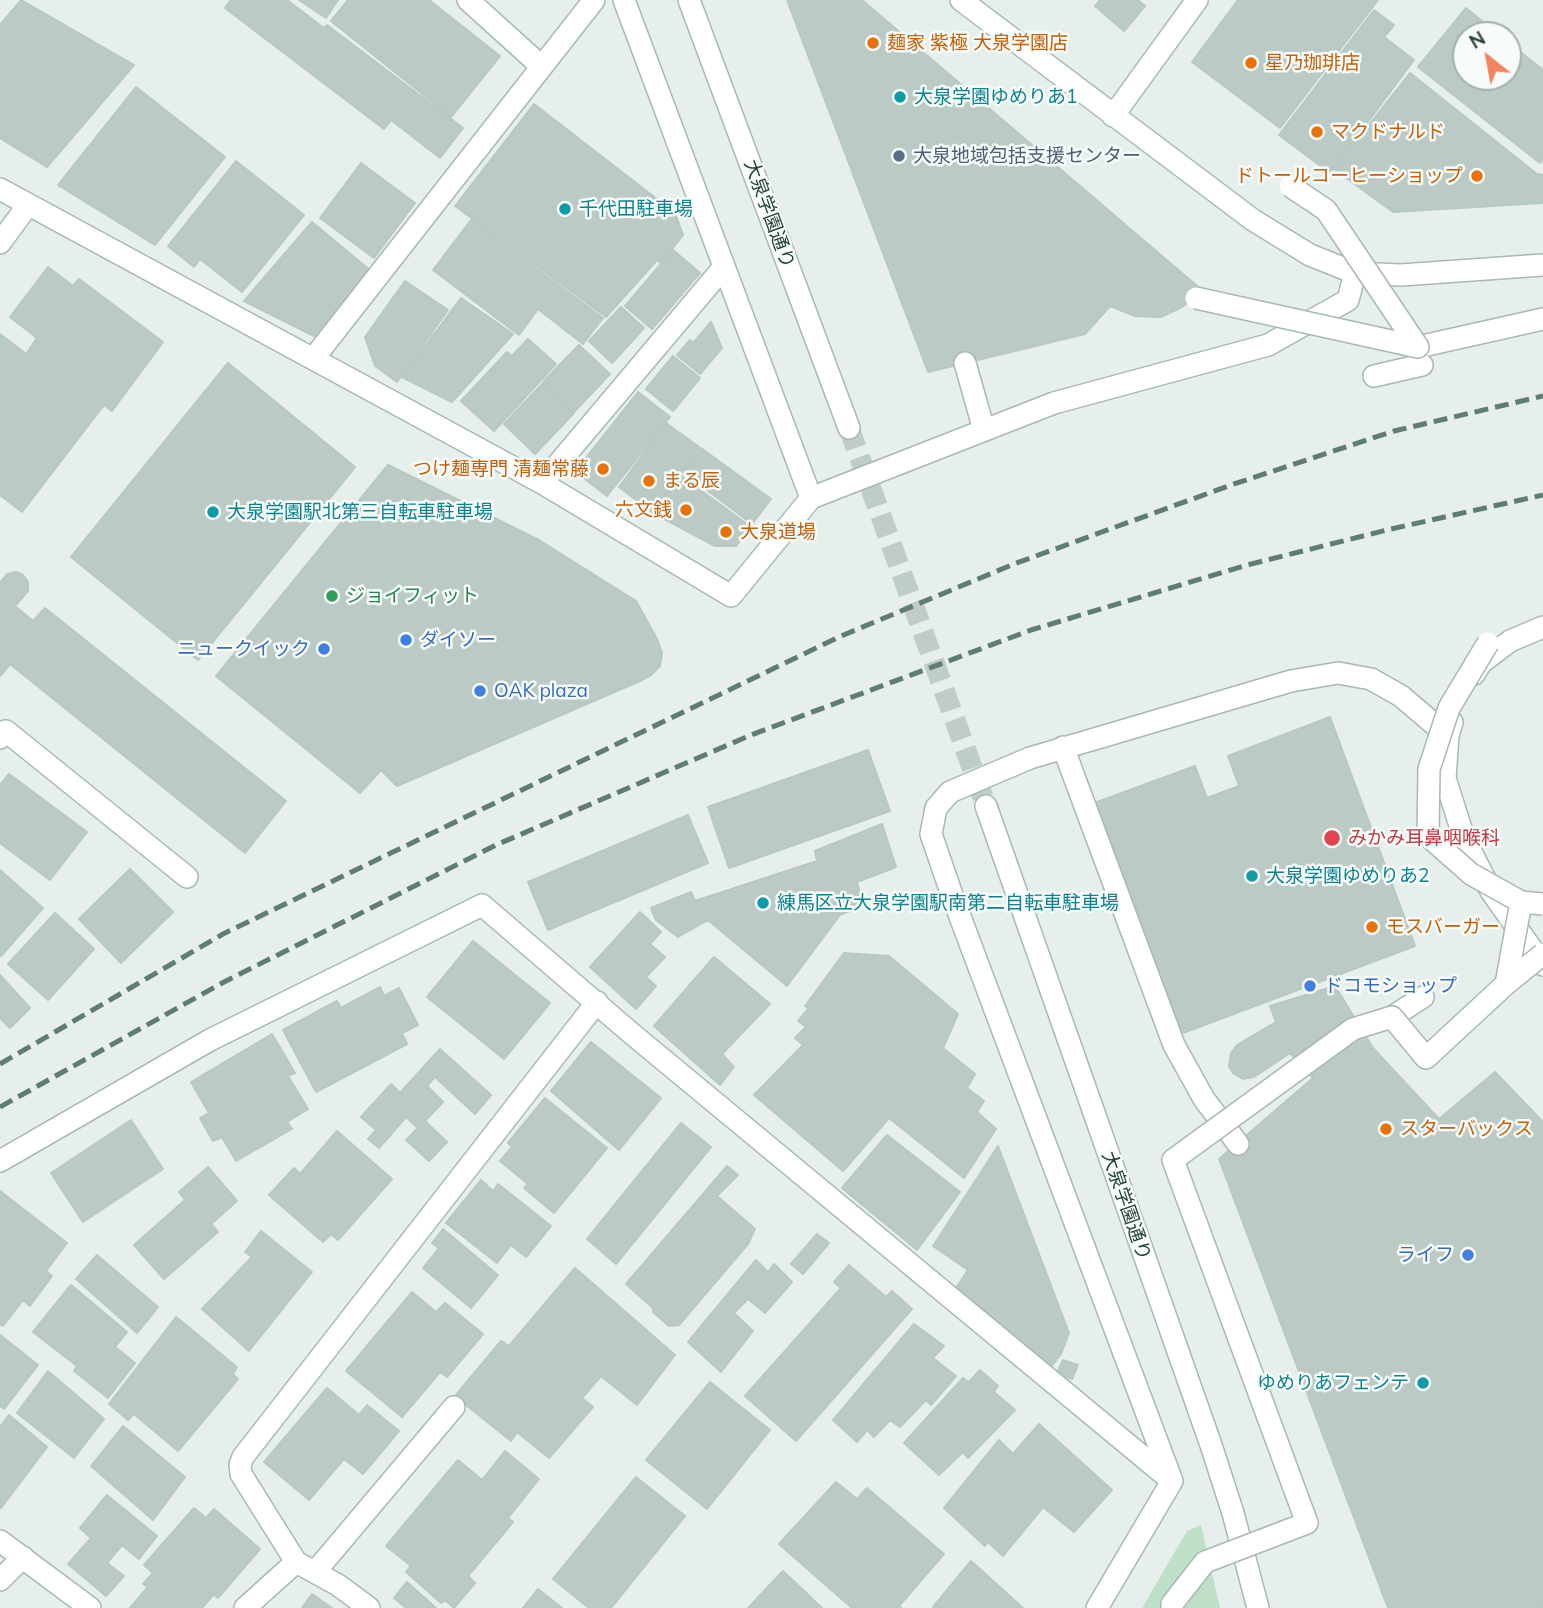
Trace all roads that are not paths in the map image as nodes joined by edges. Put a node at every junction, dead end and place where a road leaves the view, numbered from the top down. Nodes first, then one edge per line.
1 (468, 0) edge
2 (594, 0) edge
3 (624, 0) edge
4 (689, 0) edge
5 (961, 0) edge
6 (1197, 0) edge
7 (541, 66) junction
8 (1113, 116) junction
9 (1290, 186) dead end
10 (0, 189) edge
11 (28, 205) junction
12 (0, 243) edge
13 (1543, 265) edge
14 (723, 268) junction
15 (1355, 273) junction
16 (1196, 298) dead end
17 (1543, 319) edge
18 (1420, 356) junction
19 (313, 359) junction
20 (965, 363) dead end
21 (1374, 376) dead end
22 (849, 428) tunnel mouth
23 (984, 430) junction
24 (542, 483) junction
25 (811, 498) junction
26 (1543, 627) edge
27 (1488, 643) dead end
28 (1448, 736) junction
29 (0, 738) edge
30 (1063, 747) junction
31 (986, 806) tunnel mouth
32 (187, 877) dead end
33 (1521, 902) junction
34 (1543, 904) edge
35 (1543, 954) edge
36 (1543, 965) edge
37 (1506, 984) junction
38 (1423, 997) dead end
39 (597, 1002) junction
40 (1392, 1017) junction
41 (1238, 1144) dead end
42 (0, 1161) edge
43 (454, 1407) dead end
44 (1172, 1481) junction
45 (0, 1541) edge
46 (23, 1557) junction
47 (296, 1562) junction
48 (316, 1572) junction
49 (0, 1580) edge
50 (90, 1608) edge
51 (245, 1608) edge
52 (369, 1608) edge
53 (1097, 1608) edge
54 (1172, 1608) edge
55 (1258, 1608) edge

1 - 7 street
2 - 7 street
3 - 14 street
4 - 22 street, 大泉学園通り
5 - 8 street
6 - 8 street
7 - 19 street
8 - 15 street
9 - 18 street, bridge
10 - 11 street
11 - 12 street
11 - 19 street
13 - 15 street
14 - 24 street
14 - 25 street
15 - 23 street
16 - 18 street, bridge
17 - 18 street
18 - 21 street
19 - 24 street
20 - 23 street
23 - 25 street
24 - 25 street
26 - 28 street
27 - 33 street, bridge
28 - 30 street
28 - 36 street
29 - 32 street
30 - 41 street
30 - 44 street
31 - 55 street, 大泉学園通り
33 - 34 street, bridge
33 - 37 street, bridge
35 - 37 street, bridge
37 - 40 street, bridge
38 - 40 street
39 - 42 street
39 - 44 street
39 - 47 street
40 - 54 street, bridge
43 - 48 street
44 - 53 street
45 - 46 street
46 - 49 street
46 - 50 street
47 - 48 street
47 - 51 street
48 - 52 street

